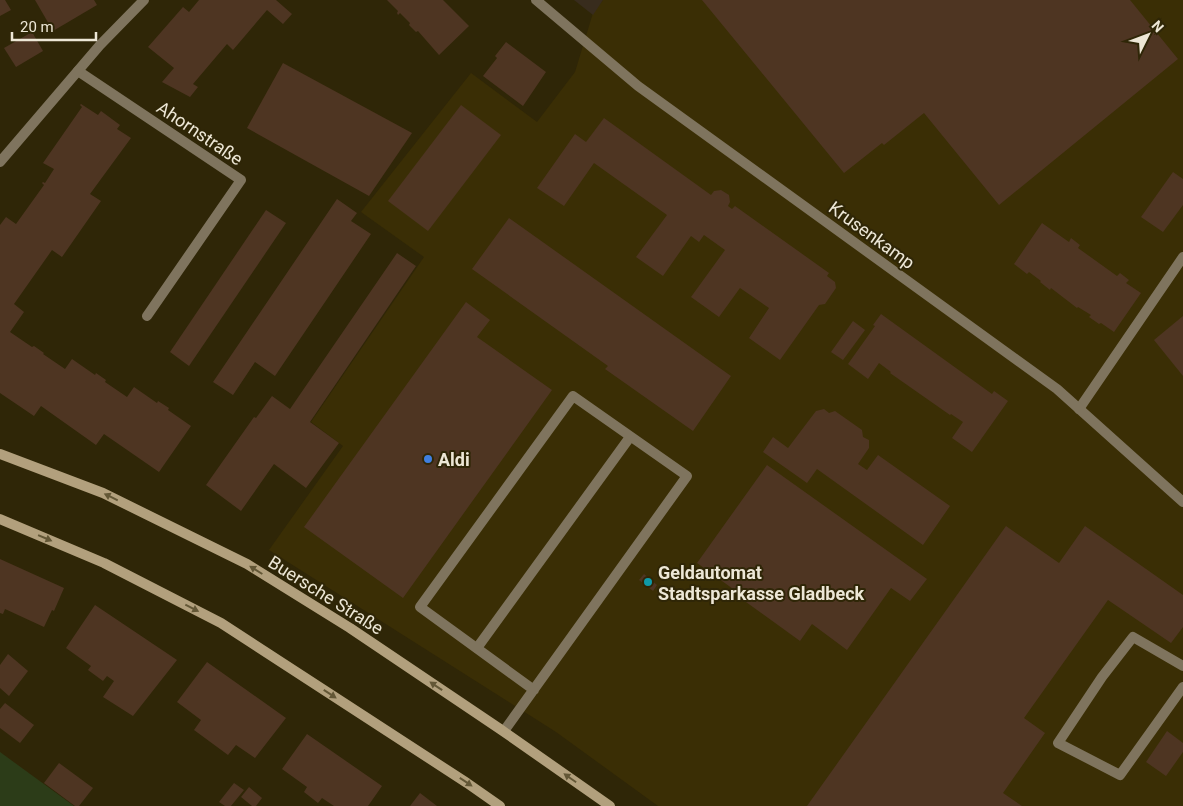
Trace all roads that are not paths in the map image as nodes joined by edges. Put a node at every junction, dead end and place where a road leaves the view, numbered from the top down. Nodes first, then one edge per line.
1 (144, 0) edge
2 (536, 0) edge
3 (78, 71) junction
4 (0, 162) edge
5 (1183, 257) edge
6 (147, 316) dead end
7 (1079, 409) junction
8 (630, 437) junction
9 (0, 454) edge
10 (1183, 502) edge
11 (0, 519) edge
12 (478, 648) junction
13 (1183, 666) edge
14 (1183, 687) edge
15 (534, 690) junction
16 (504, 731) junction
17 (500, 806) edge
18 (610, 806) edge

1 - 3 street
2 - 7 street, Krusenkamp
3 - 4 street
3 - 6 street, Ahornstraße
5 - 7 street
7 - 10 street, Krusenkamp
8 - 12 street
8 - 12 street
8 - 15 street
16 -> 9 main road, Buersche Straße
11 -> 17 main road
12 - 15 street
13 - 14 street
15 - 16 street
18 -> 16 main road, Buersche Straße

